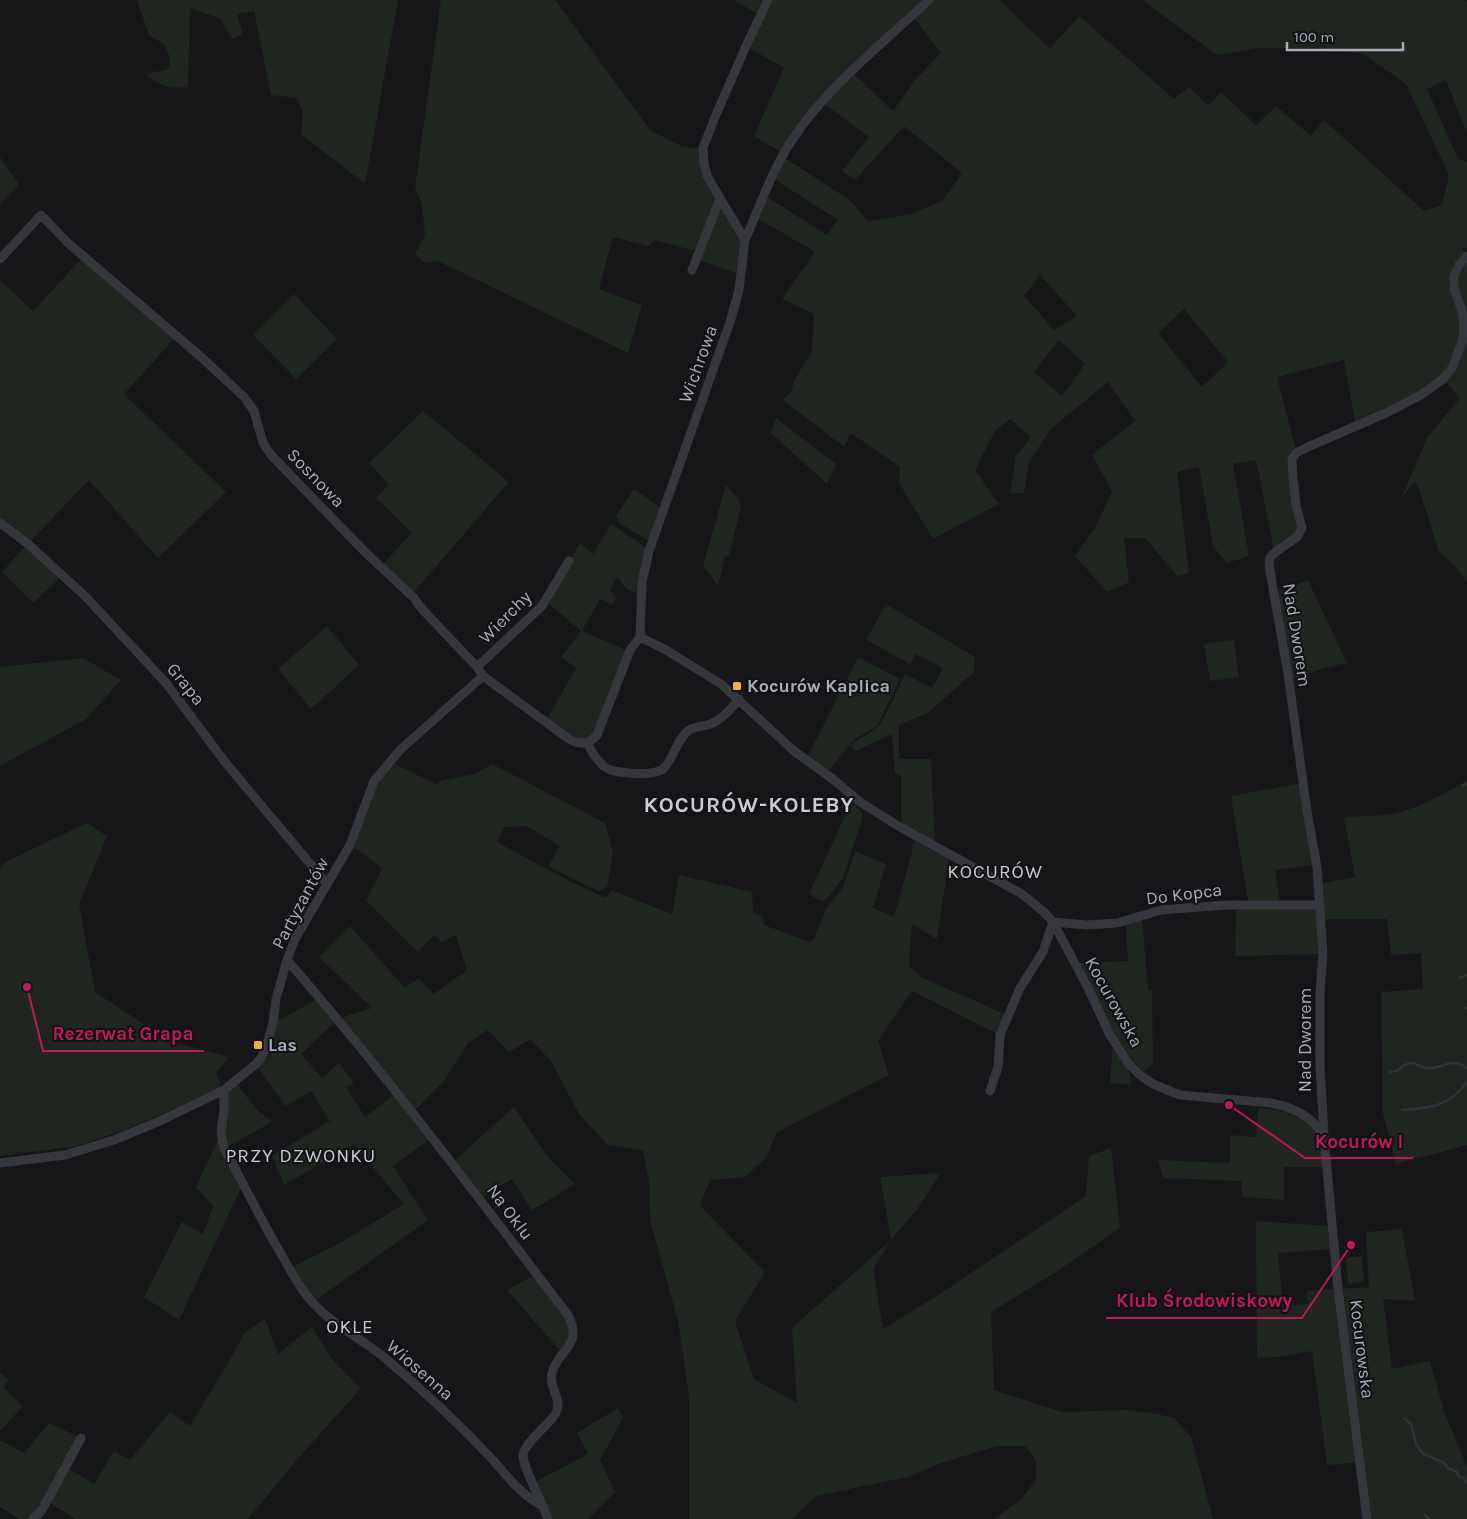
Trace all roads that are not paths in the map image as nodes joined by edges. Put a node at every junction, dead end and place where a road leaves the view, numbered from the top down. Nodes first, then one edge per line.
1 (768, 0) edge
2 (929, 0) edge
3 (720, 199) junction
4 (745, 240) junction
5 (1467, 256) edge
6 (0, 259) edge
7 (692, 270) dead end
8 (0, 522) edge
9 (569, 561) dead end
10 (640, 637) junction
11 (477, 667) junction
12 (483, 676) junction
13 (739, 699) junction
14 (587, 742) junction
15 (327, 884) junction
16 (1320, 905) junction
17 (1053, 922) junction
18 (287, 960) junction
19 (224, 1090) junction
20 (990, 1091) dead end
21 (1324, 1136) junction
22 (0, 1163) edge
23 (81, 1438) dead end
24 (543, 1506) junction
25 (33, 1519) edge
26 (548, 1519) edge
27 (1367, 1519) edge

1 - 3 street
2 - 4 street, Wichrowa
3 - 4 street
3 - 7 street
4 - 10 street, Wichrowa
5 - 16 street, Nad Dworem
6 - 11 street, Sosnowa
8 - 15 street, Grapa
9 - 11 street, Wierchy
10 - 13 street, Kocurowska
10 - 14 street, Wichrowa
11 - 12 street, Sosnowa
12 - 14 street, Sosnowa
12 - 15 street, Partyzantów
13 - 14 street
13 - 17 street, Kocurowska
15 - 18 street, Partyzantów
16 - 17 street, Do Kopca
16 - 21 street, Nad Dworem
17 - 20 street
17 - 21 street, Kocurowska
18 - 19 street, Partyzantów
18 - 24 street, Na Oklu
19 - 22 street, Partyzantów
19 - 24 street, Wiosenna
21 - 27 street, Kocurowska
23 - 25 street
24 - 26 street

